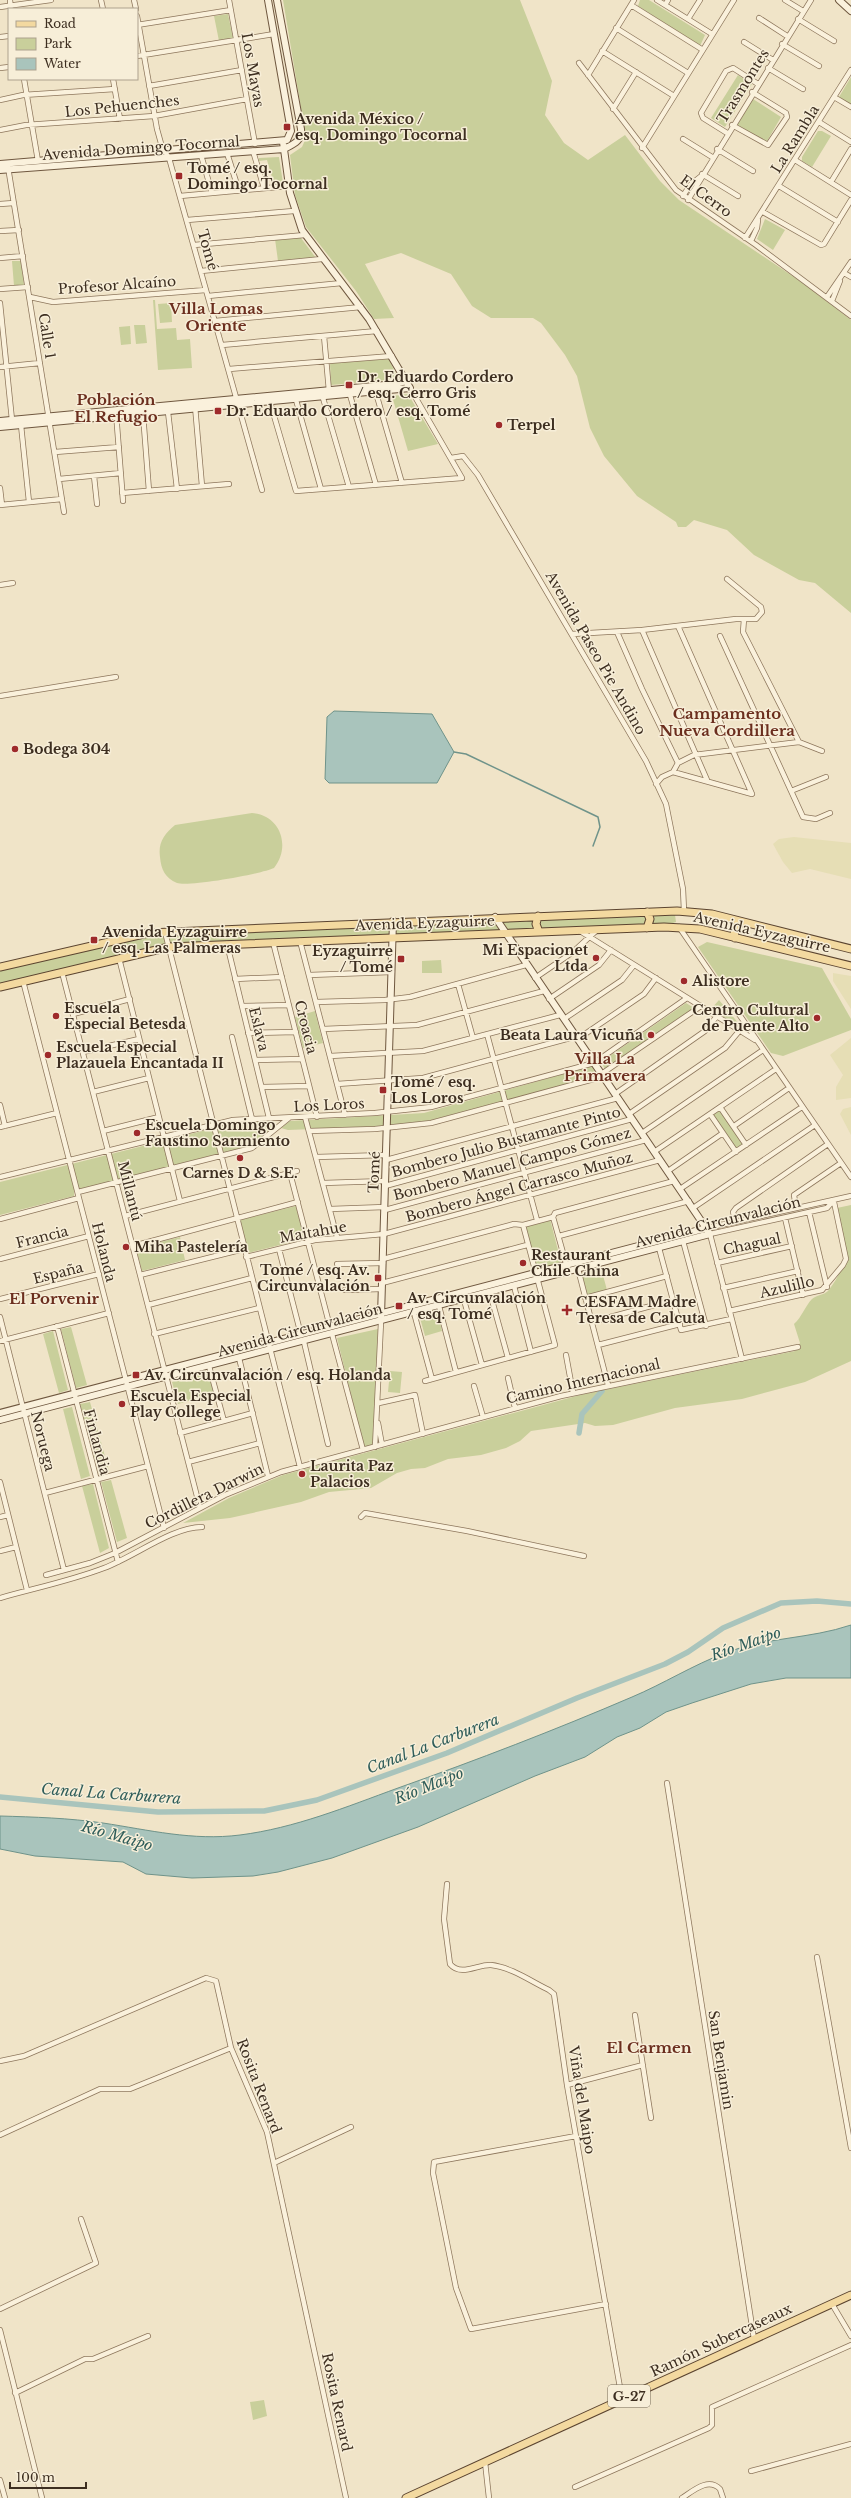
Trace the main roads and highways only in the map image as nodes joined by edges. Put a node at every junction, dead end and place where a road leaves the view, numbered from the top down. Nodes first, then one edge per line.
1 (647, 912) junction
2 (538, 916) junction
3 (742, 922) junction
4 (647, 928) junction
5 (539, 932) junction
6 (735, 938) junction
7 (851, 949) edge
8 (851, 966) edge
9 (0, 967) edge
10 (0, 987) edge
11 (851, 2295) edge
12 (406, 2498) edge

1 - 2 main road, Avenida Eyzaguirre
1 - 3 main road, Avenida Eyzaguirre
1 - 4 main road
2 - 5 main road
2 - 9 main road, Avenida Eyzaguirre
3 - 6 main road
3 - 7 main road, Avenida Eyzaguirre
4 - 5 main road, Avenida Eyzaguirre
4 - 6 main road, Avenida Eyzaguirre
5 - 10 main road, Avenida Eyzaguirre
6 - 8 main road, Avenida Eyzaguirre
11 - 12 main road, Ramón Subercaseaux / G-27

